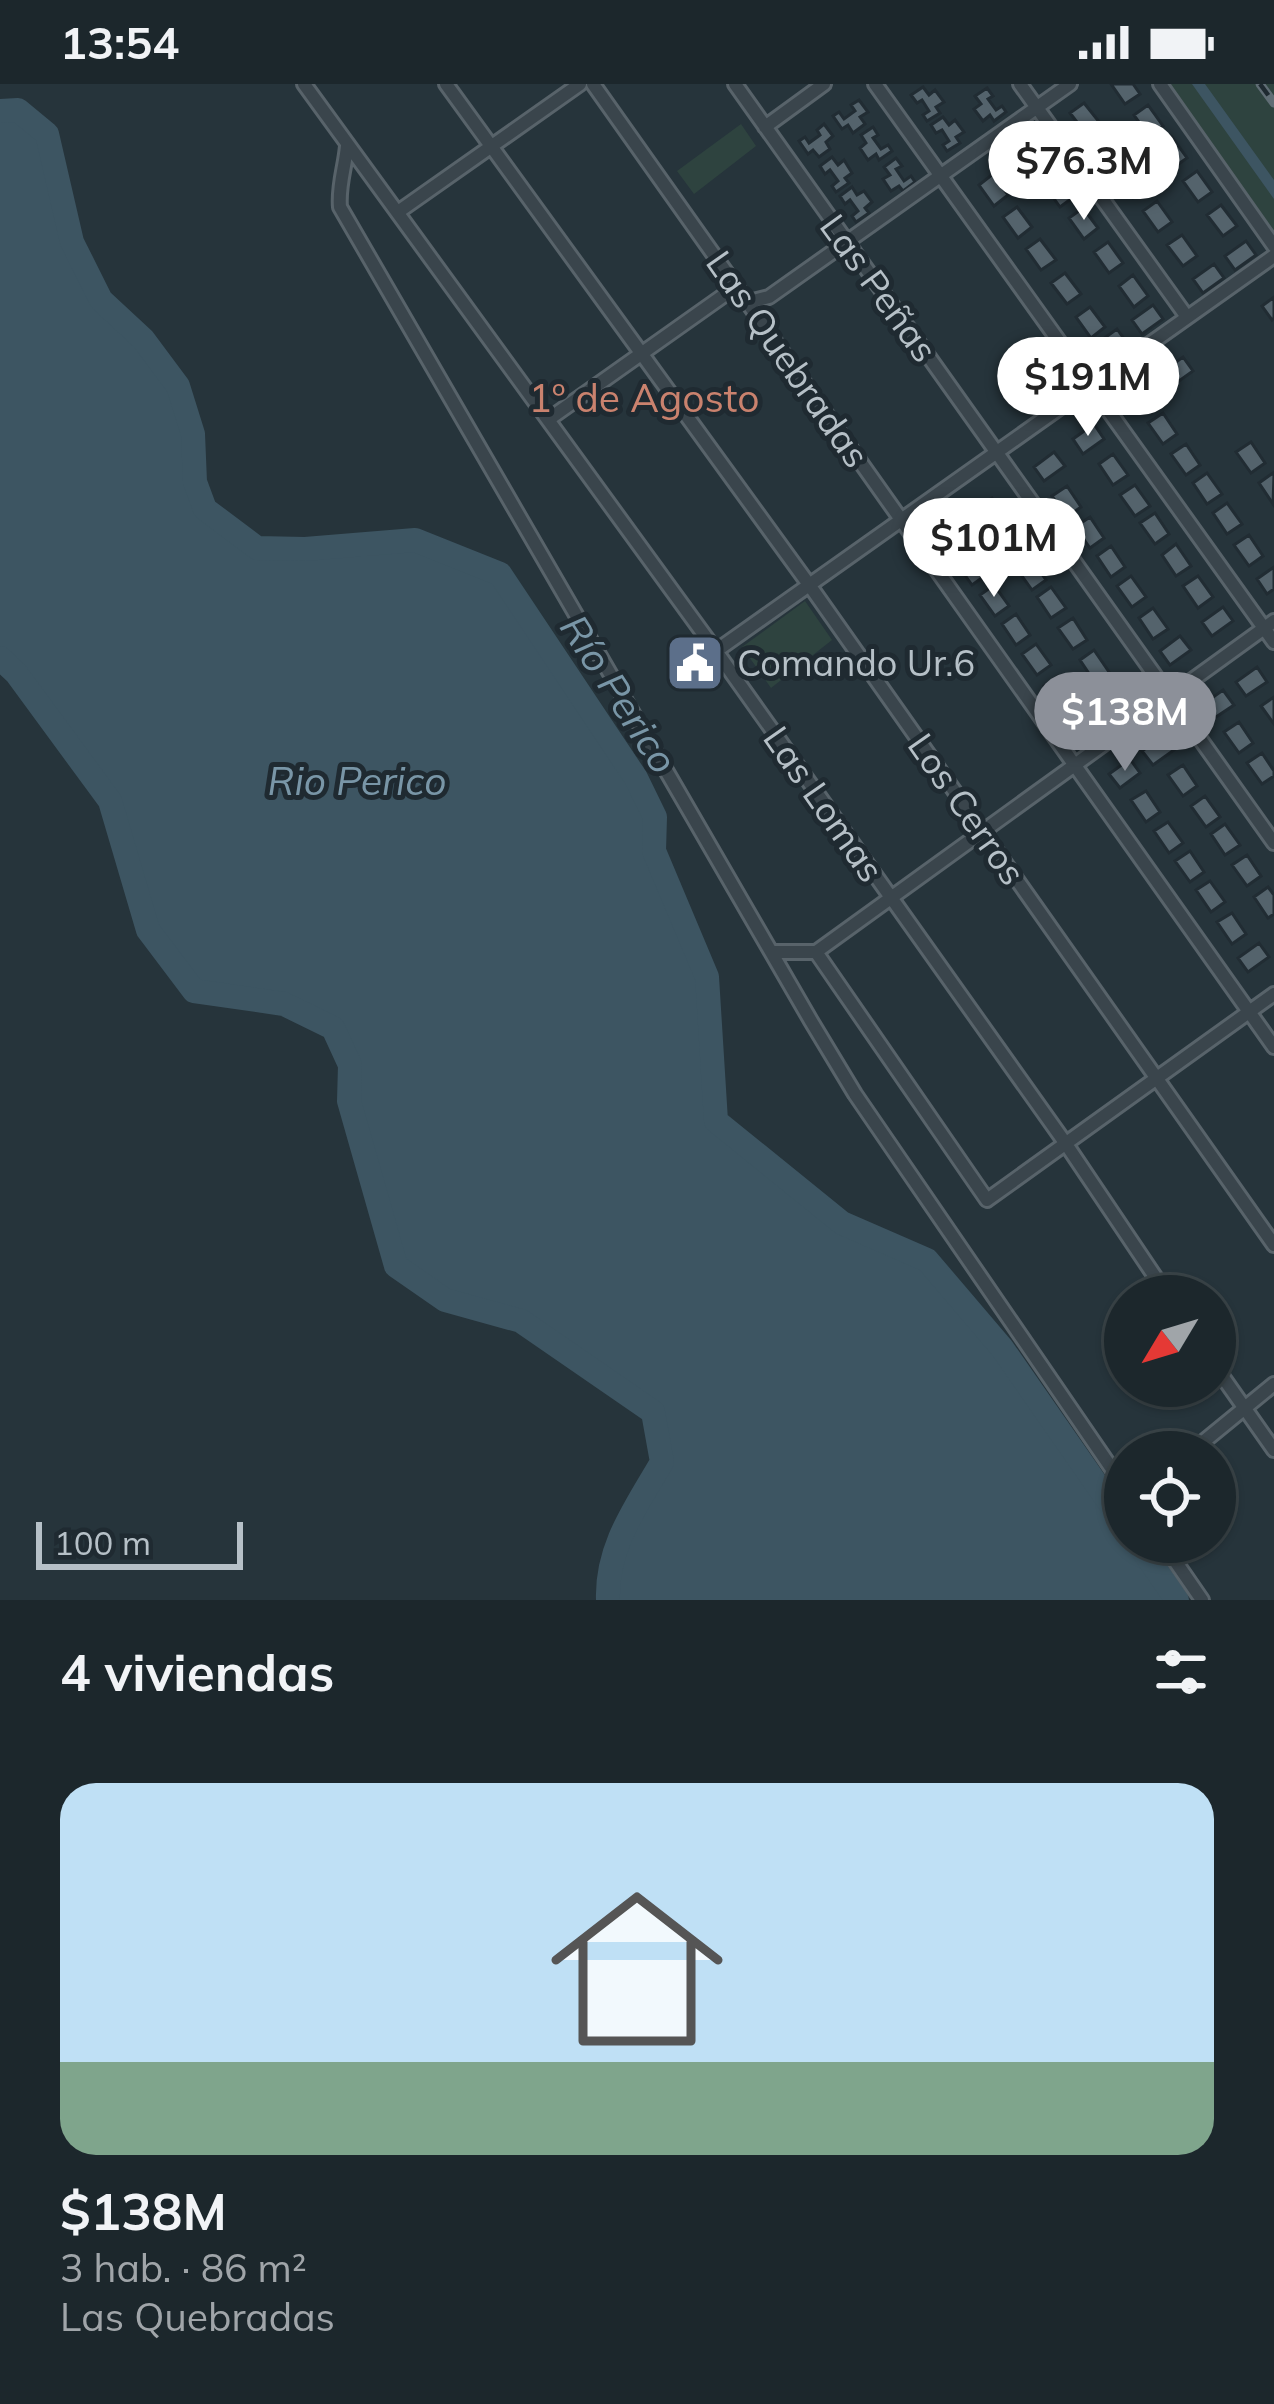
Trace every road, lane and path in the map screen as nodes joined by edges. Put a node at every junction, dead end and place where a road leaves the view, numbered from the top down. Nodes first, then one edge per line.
1 (304, 84) edge
2 (446, 84) edge
3 (580, 84) edge
4 (593, 84) edge
5 (735, 84) edge
6 (824, 84) edge
7 (875, 84) edge
8 (1019, 84) edge
9 (1070, 84) edge
10 (1160, 84) edge
11 (1036, 108) junction
12 (765, 127) junction
13 (347, 146) junction
14 (491, 147) junction
15 (939, 178) junction
16 (398, 212) junction
17 (846, 243) junction
18 (1274, 245) edge
19 (1274, 256) edge
20 (737, 286) junction
21 (749, 302) junction
22 (1187, 316) junction
23 (642, 354) junction
24 (1089, 384) junction
25 (549, 419) junction
26 (996, 450) junction
27 (901, 519) junction
28 (809, 586) junction
29 (1269, 624) edge
30 (1274, 642) edge
31 (716, 651) junction
32 (1172, 695) junction
33 (1076, 763) junction
34 (983, 833) junction
35 (1274, 843) edge
36 (891, 898) junction
37 (771, 952) junction
38 (816, 952) junction
39 (1274, 994) edge
40 (1250, 1012) junction
41 (1274, 1047) edge
42 (1159, 1077) junction
43 (1066, 1144) junction
44 (1274, 1245) edge
45 (1154, 1275) edge
46 (1274, 1384) edge
47 (1236, 1397) edge
48 (1245, 1410) junction
49 (1218, 1431) edge
50 (1274, 1450) edge
51 (1104, 1457) edge
52 (1176, 1563) edge
53 (1202, 1600) edge

1 - 13 street, Las Lomas
2 - 14 street, Los Cerros
3 - 14 street
4 - 20 street, Las Quebradas
5 - 12 street, Las Peñas
6 - 12 street
7 - 15 street
8 - 11 street
9 - 11 street
10 - 18 street
11 - 15 street
11 - 22 street
12 - 17 street, Las Peñas
13 - 16 street, Las Lomas
13 - 37 street
14 - 16 street
14 - 23 street, Los Cerros
15 - 17 street
15 - 24 street
16 - 25 street, Las Lomas
17 - 21 street
17 - 26 street, Las Peñas
19 - 22 street
20 - 21 street, Las Quebradas
20 - 23 street
21 - 27 street, Las Quebradas
22 - 24 street
23 - 25 street
23 - 28 street, Los Cerros
24 - 26 street
24 - 29 street
25 - 31 street, Las Lomas
26 - 27 street
26 - 32 street, Las Peñas
27 - 28 street
27 - 33 street, Las Quebradas
28 - 31 street
28 - 34 street, Los Cerros
29 - 30 street
29 - 32 street
31 - 36 street, Las Lomas
32 - 33 street
32 - 35 street, Las Peñas
33 - 34 street
33 - 40 street, Las Quebradas
34 - 36 street
34 - 42 street, Los Cerros
36 - 38 street
36 - 43 street, Las Lomas
37 - 38 street
37 - 51 street
38 - 43 street
39 - 40 street
40 - 41 street, Las Quebradas
40 - 42 street
42 - 43 street
42 - 44 street, Los Cerros
43 - 45 street, Las Lomas
46 - 48 street
47 - 48 street
48 - 49 street
48 - 50 street
52 - 53 street

